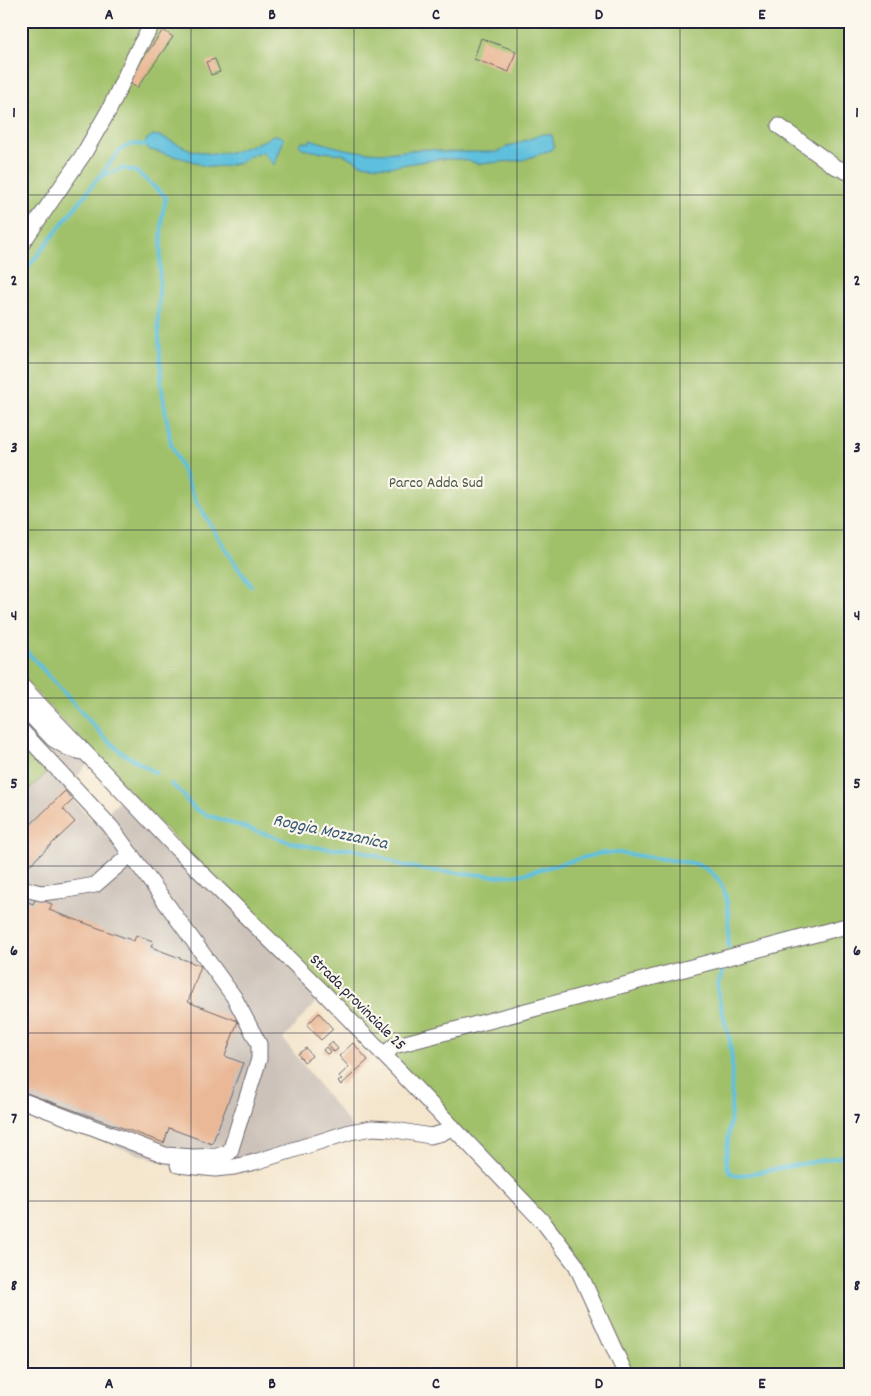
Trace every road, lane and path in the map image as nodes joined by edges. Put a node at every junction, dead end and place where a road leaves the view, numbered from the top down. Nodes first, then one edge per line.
1 (154, 21) edge
2 (780, 126) dead end
3 (850, 173) edge
4 (21, 245) edge
5 (21, 685) edge
6 (21, 705) edge
7 (21, 730) edge
8 (86, 753) junction
9 (131, 854) junction
10 (21, 888) edge
11 (850, 925) edge
12 (384, 1055) junction
13 (21, 1100) edge
14 (21, 1112) edge
15 (453, 1127) junction
16 (626, 1375) edge

1 - 4 street
2 - 3 street
5 - 8 street, Strada provinciale 25
6 - 8 street
7 - 9 street
8 - 12 street, Strada provinciale 25
9 - 10 street
9 - 13 street
11 - 12 street
12 - 15 street, Strada provinciale 25
14 - 15 street
15 - 16 street, Strada provinciale 25

